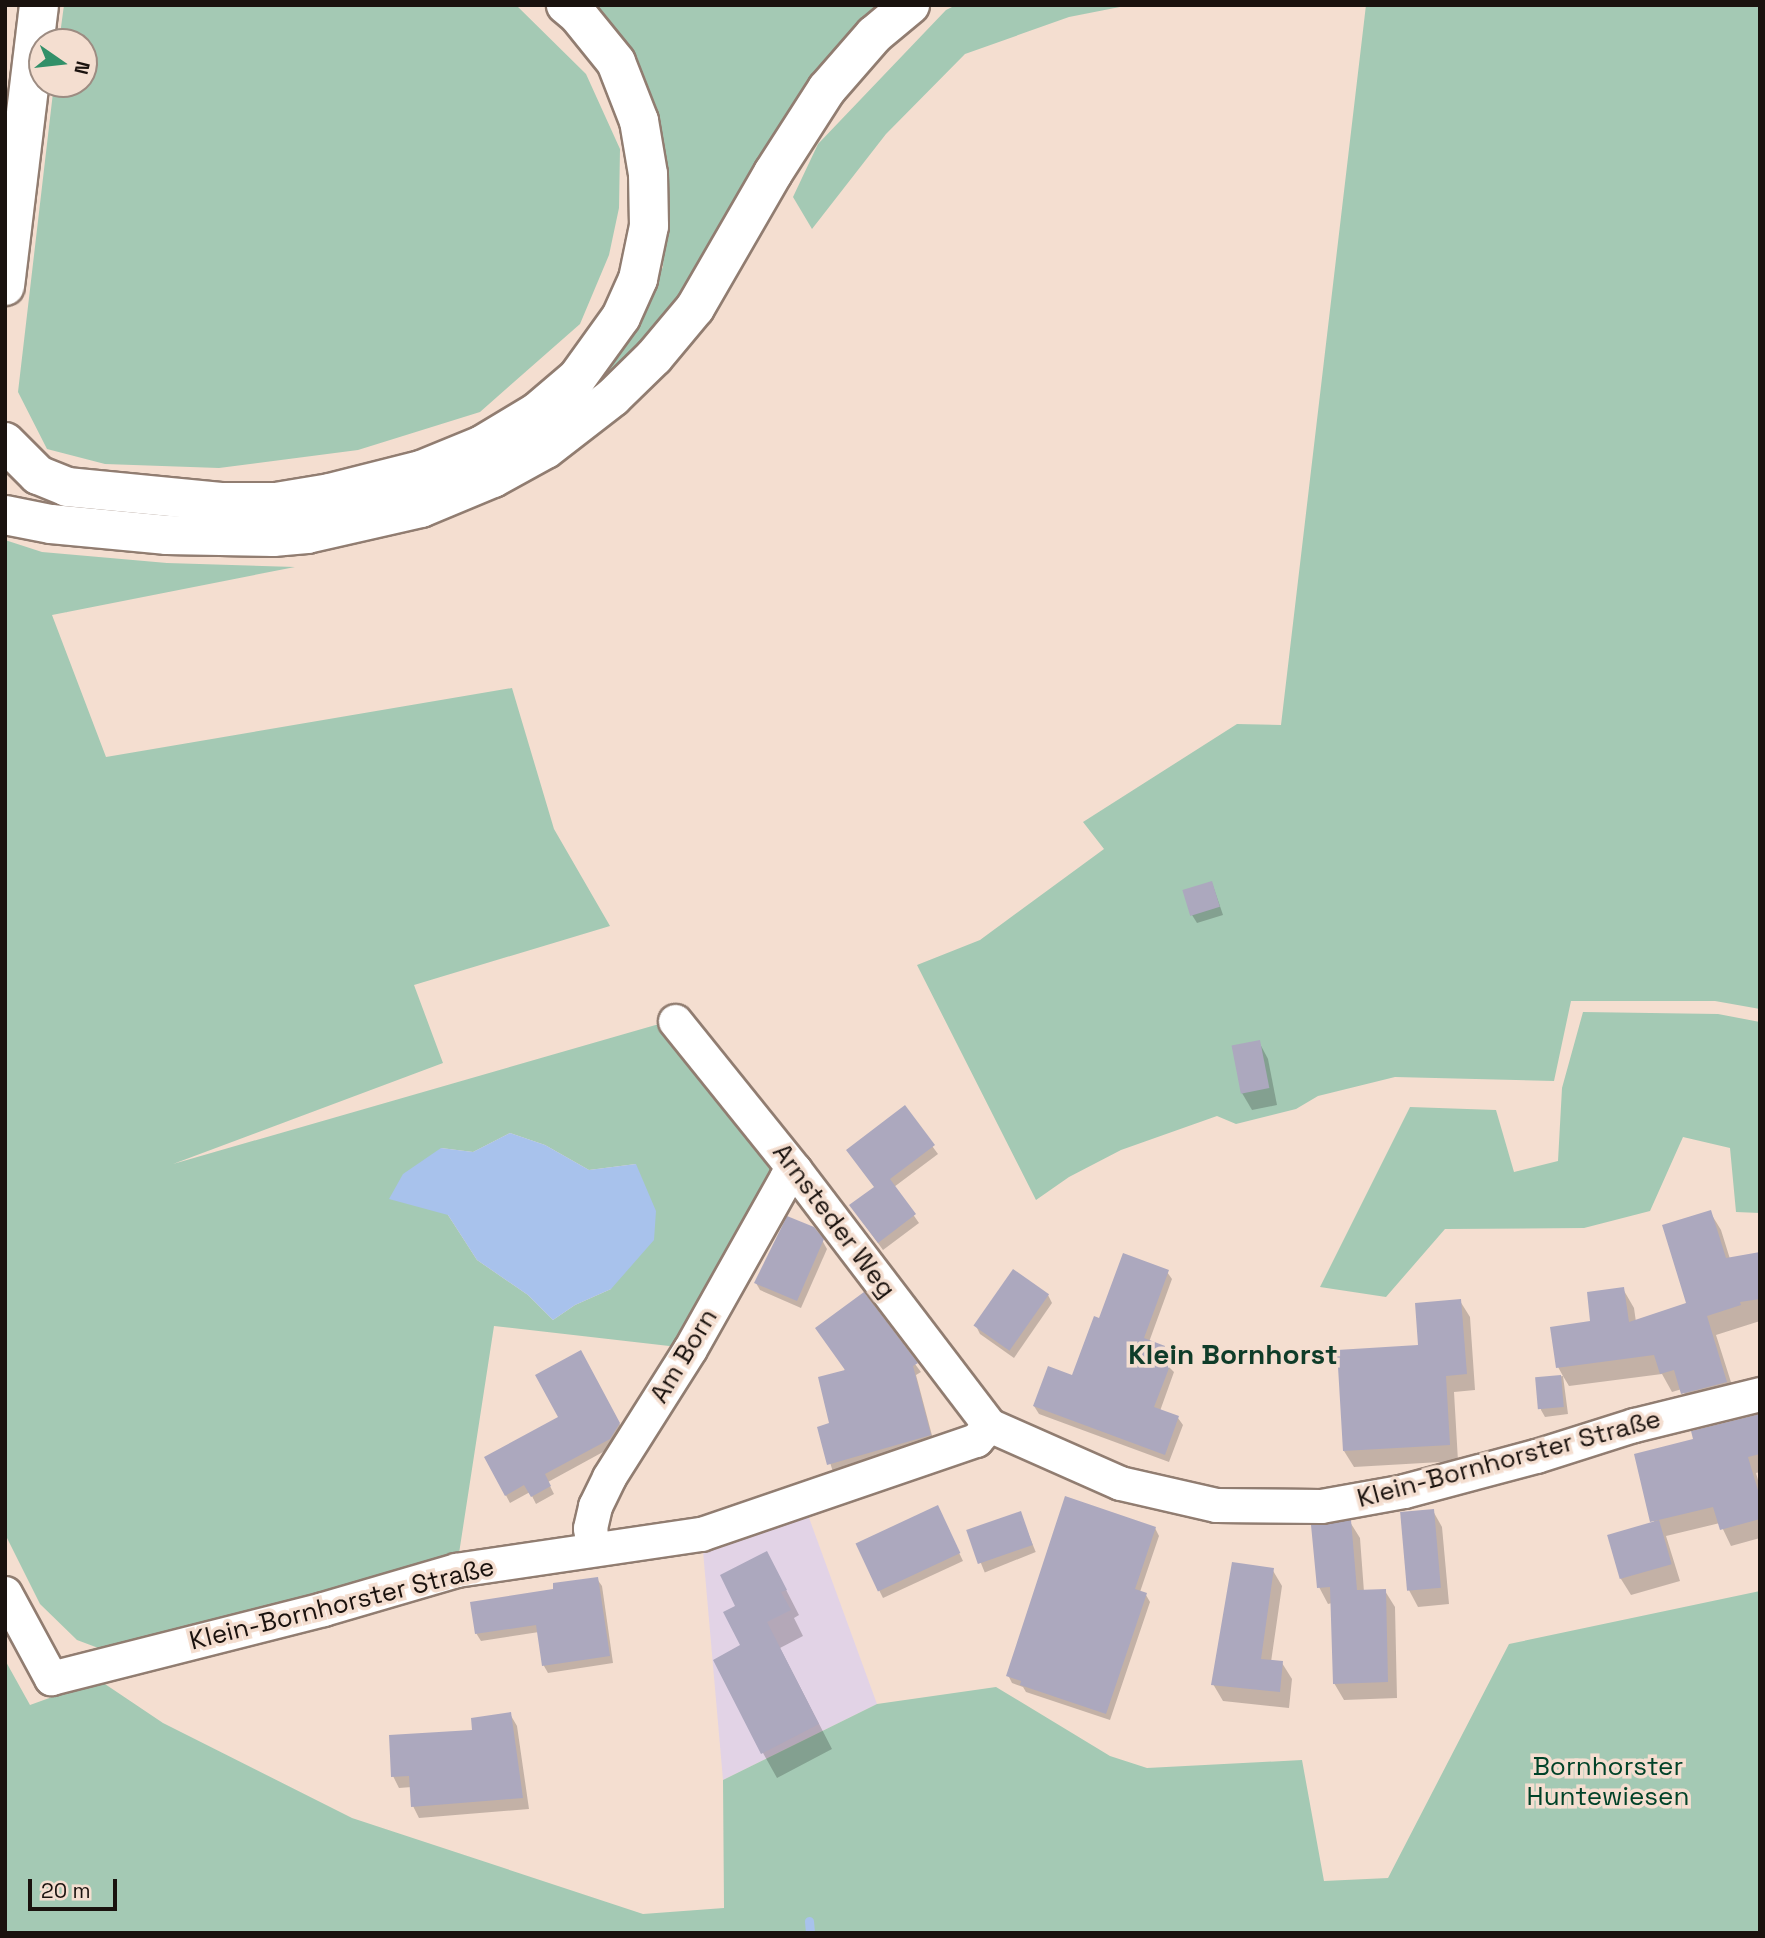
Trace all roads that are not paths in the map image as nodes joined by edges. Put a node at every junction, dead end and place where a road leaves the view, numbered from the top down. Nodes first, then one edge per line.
1 (39, 5) edge
2 (566, 5) edge
3 (910, 5) edge
4 (5, 286) edge
5 (5, 442) edge
6 (5, 515) edge
7 (675, 1020) dead end
8 (795, 1170) junction
9 (1760, 1394) edge
10 (989, 1425) junction
11 (593, 1549) junction
12 (5, 1593) edge

1 - 4 highway
2 - 5 highway
3 - 6 highway
7 - 8 street, Arnsteder Weg
8 - 10 street, Arnsteder Weg
8 - 11 street, Am Born
9 - 10 street, Klein-Bornhorster Straße
10 - 11 street, Klein-Bornhorster Straße
11 - 12 street, Klein-Bornhorster Straße

